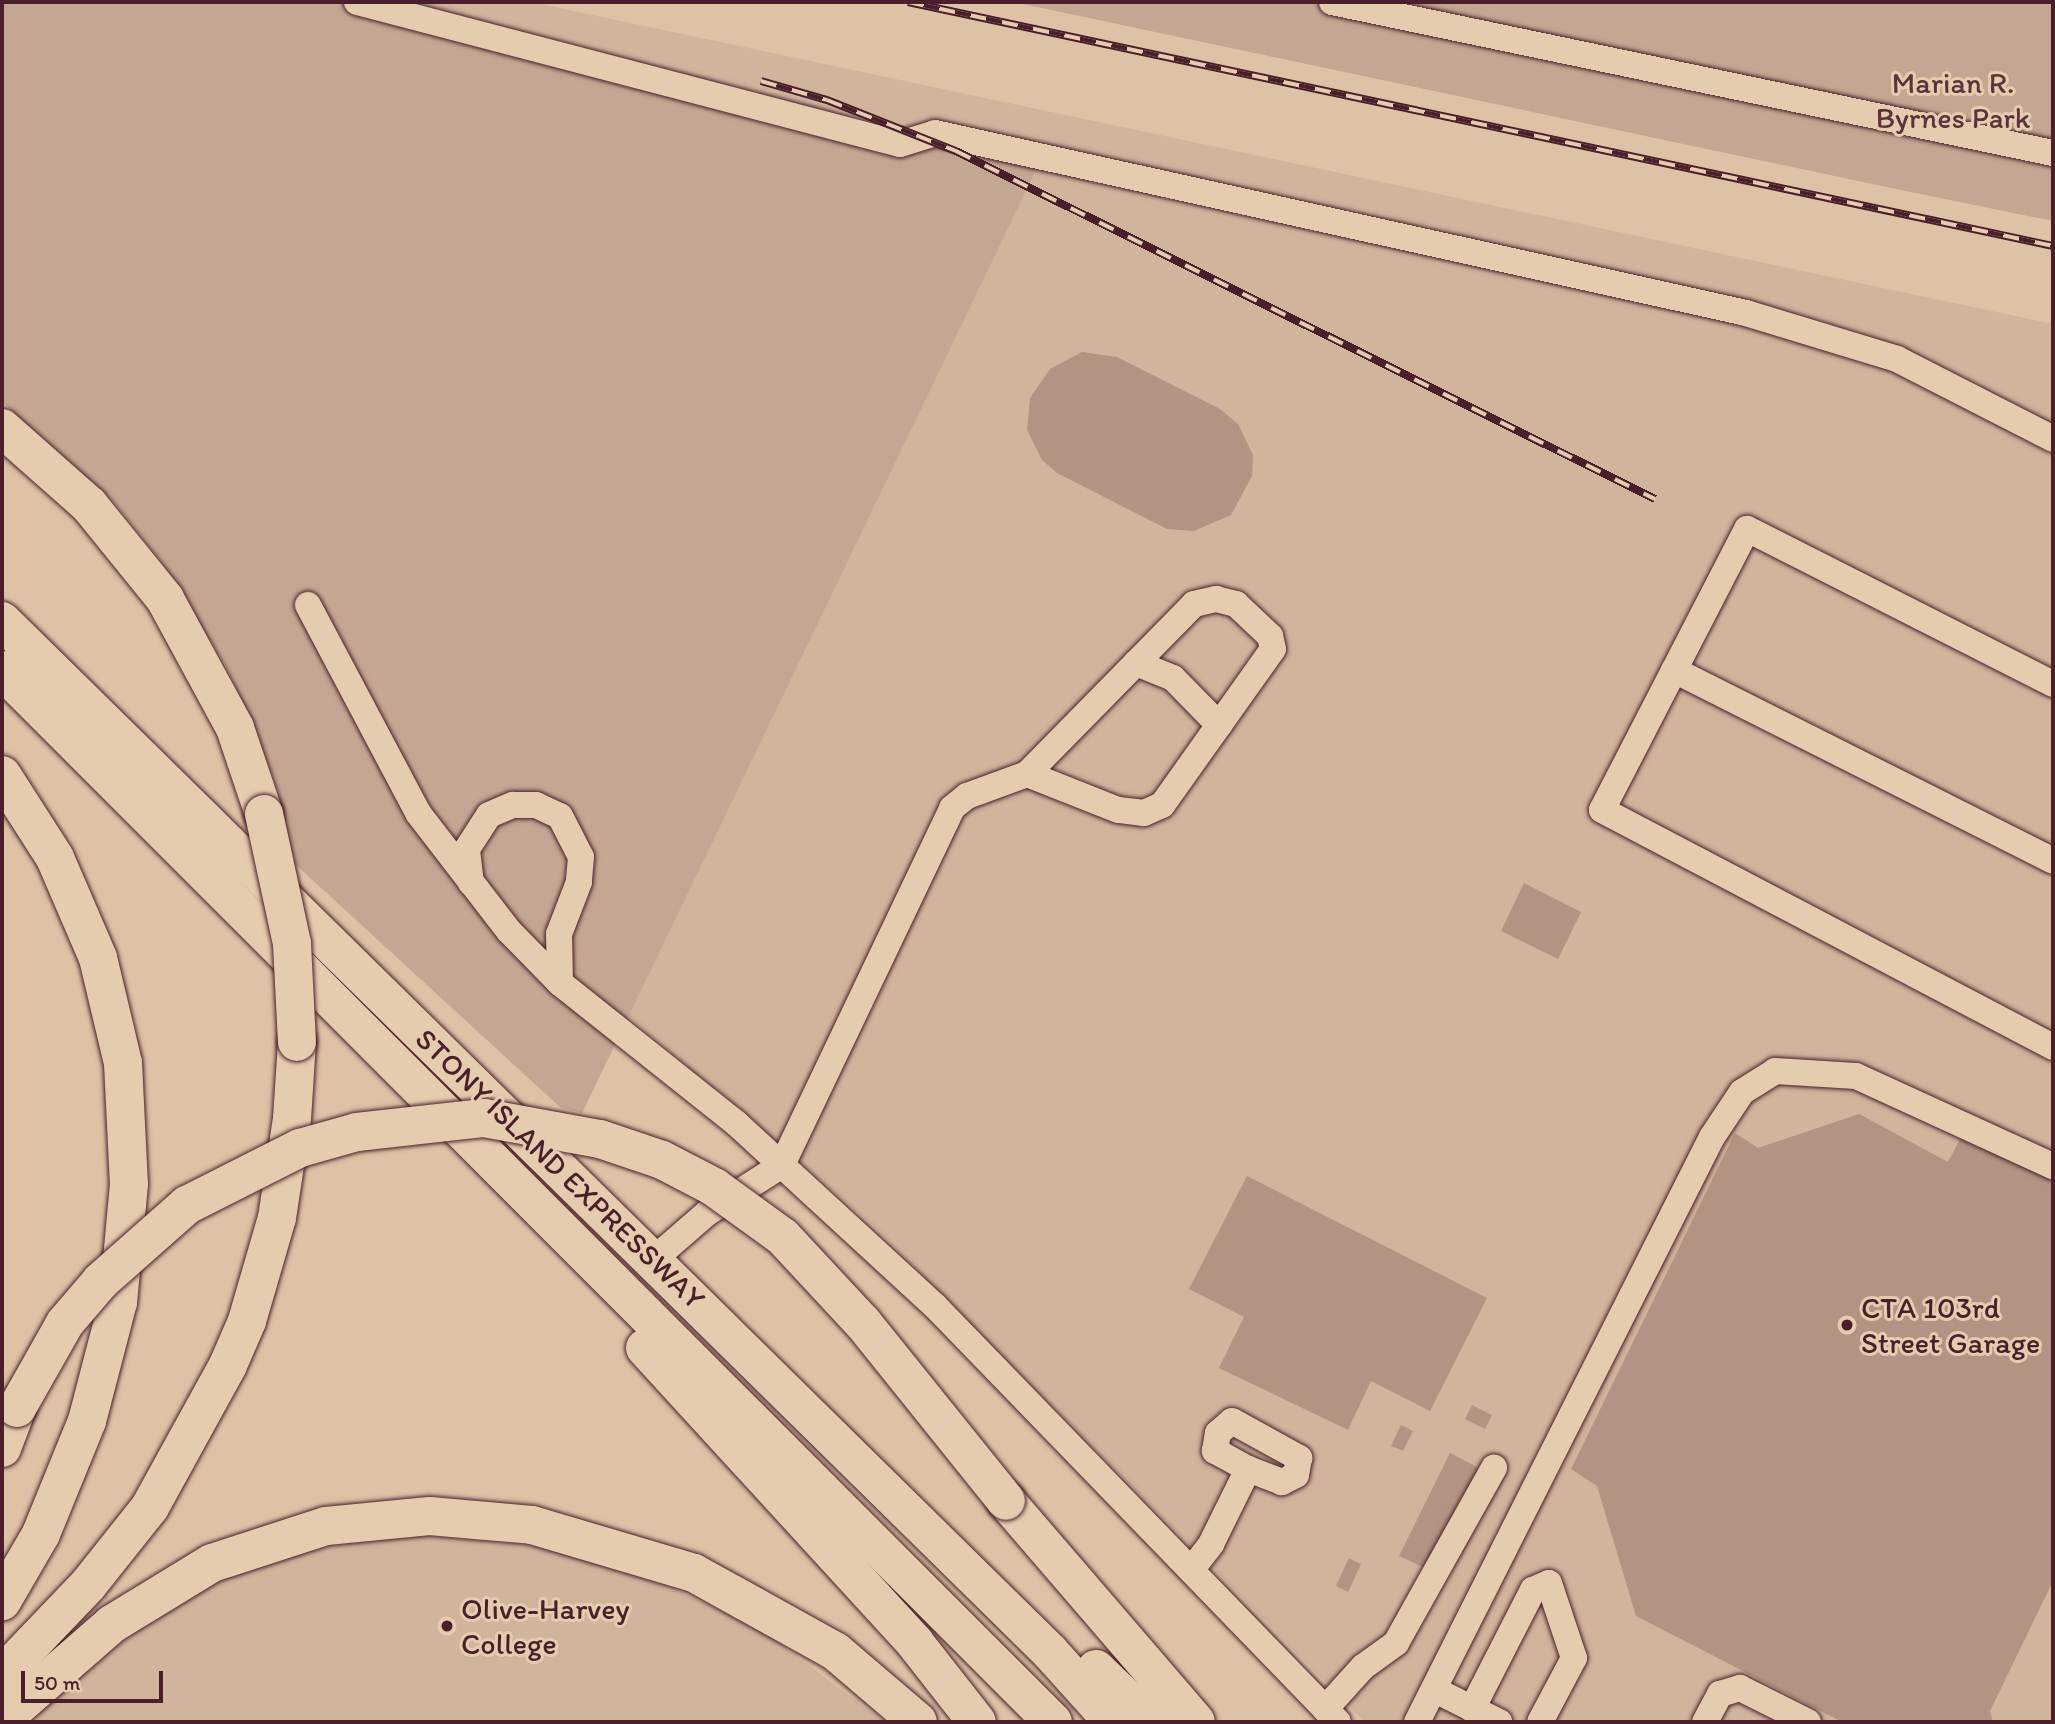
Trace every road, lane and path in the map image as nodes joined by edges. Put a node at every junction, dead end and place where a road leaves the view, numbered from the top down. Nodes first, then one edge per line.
1 (357, 2) edge
2 (1332, 2) edge
3 (2053, 153) edge
4 (2, 428) edge
5 (2053, 439) edge
6 (307, 606) dead end
7 (2, 621) edge
8 (1136, 663) junction
9 (2, 670) edge
10 (1674, 670) junction
11 (2053, 684) edge
12 (71, 714) junction
13 (1219, 725) junction
14 (1027, 774) junction
15 (2, 775) edge
16 (2053, 861) edge
17 (471, 883) junction
18 (560, 983) junction
19 (2053, 1047) edge
20 (782, 1165) junction
21 (2053, 1166) edge
22 (545, 1215) junction
23 (653, 1260) junction
24 (840, 1446) junction
25 (2, 1448) edge
26 (1494, 1468) dead end
27 (1248, 1469) dead end
28 (1191, 1570) junction
29 (2, 1601) edge
30 (2, 1675) edge
31 (1435, 1690) junction
32 (1472, 1709) junction
33 (1332, 1716) edge
34 (1791, 1719) edge
35 (2, 1720) edge
36 (918, 1722) edge
37 (977, 1722) edge
38 (1053, 1722) edge
39 (1113, 1722) edge
40 (1151, 1722) edge
41 (1196, 1722) edge
42 (1417, 1722) edge
43 (1499, 1722) edge
44 (1540, 1722) edge
45 (1705, 1722) edge

1 - 5 lane
2 - 3 lane
4 - 30 highway, bridge
6 - 17 lane
7 - 12 highway, STONY ISLAND EXPRESSWAY
8 - 13 lane
8 - 13 lane
8 - 14 lane
9 - 12 highway, STONY ISLAND EXPRESSWAY
10 - 11 lane
10 - 16 lane
10 - 19 lane
12 - 22 highway, STONY ISLAND EXPRESSWAY
12 - 23 highway, STONY ISLAND EXPRESSWAY
13 - 14 lane
14 - 20 lane
15 - 29 highway
17 - 18 lane
17 - 18 lane
18 - 20 lane
20 - 23 lane
20 - 28 lane
21 - 31 lane
22 - 37 highway
22 - 38 highway, STONY ISLAND EXPRESSWAY
23 - 24 highway, STONY ISLAND EXPRESSWAY
24 - 39 highway, STONY ISLAND EXPRESSWAY
24 - 40 highway
25 - 41 highway, bridge
26 - 33 lane
27 - 28 lane
28 - 33 lane
31 - 32 lane
31 - 42 lane
32 - 43 lane
32 - 44 lane
34 - 45 lane
35 - 36 highway

